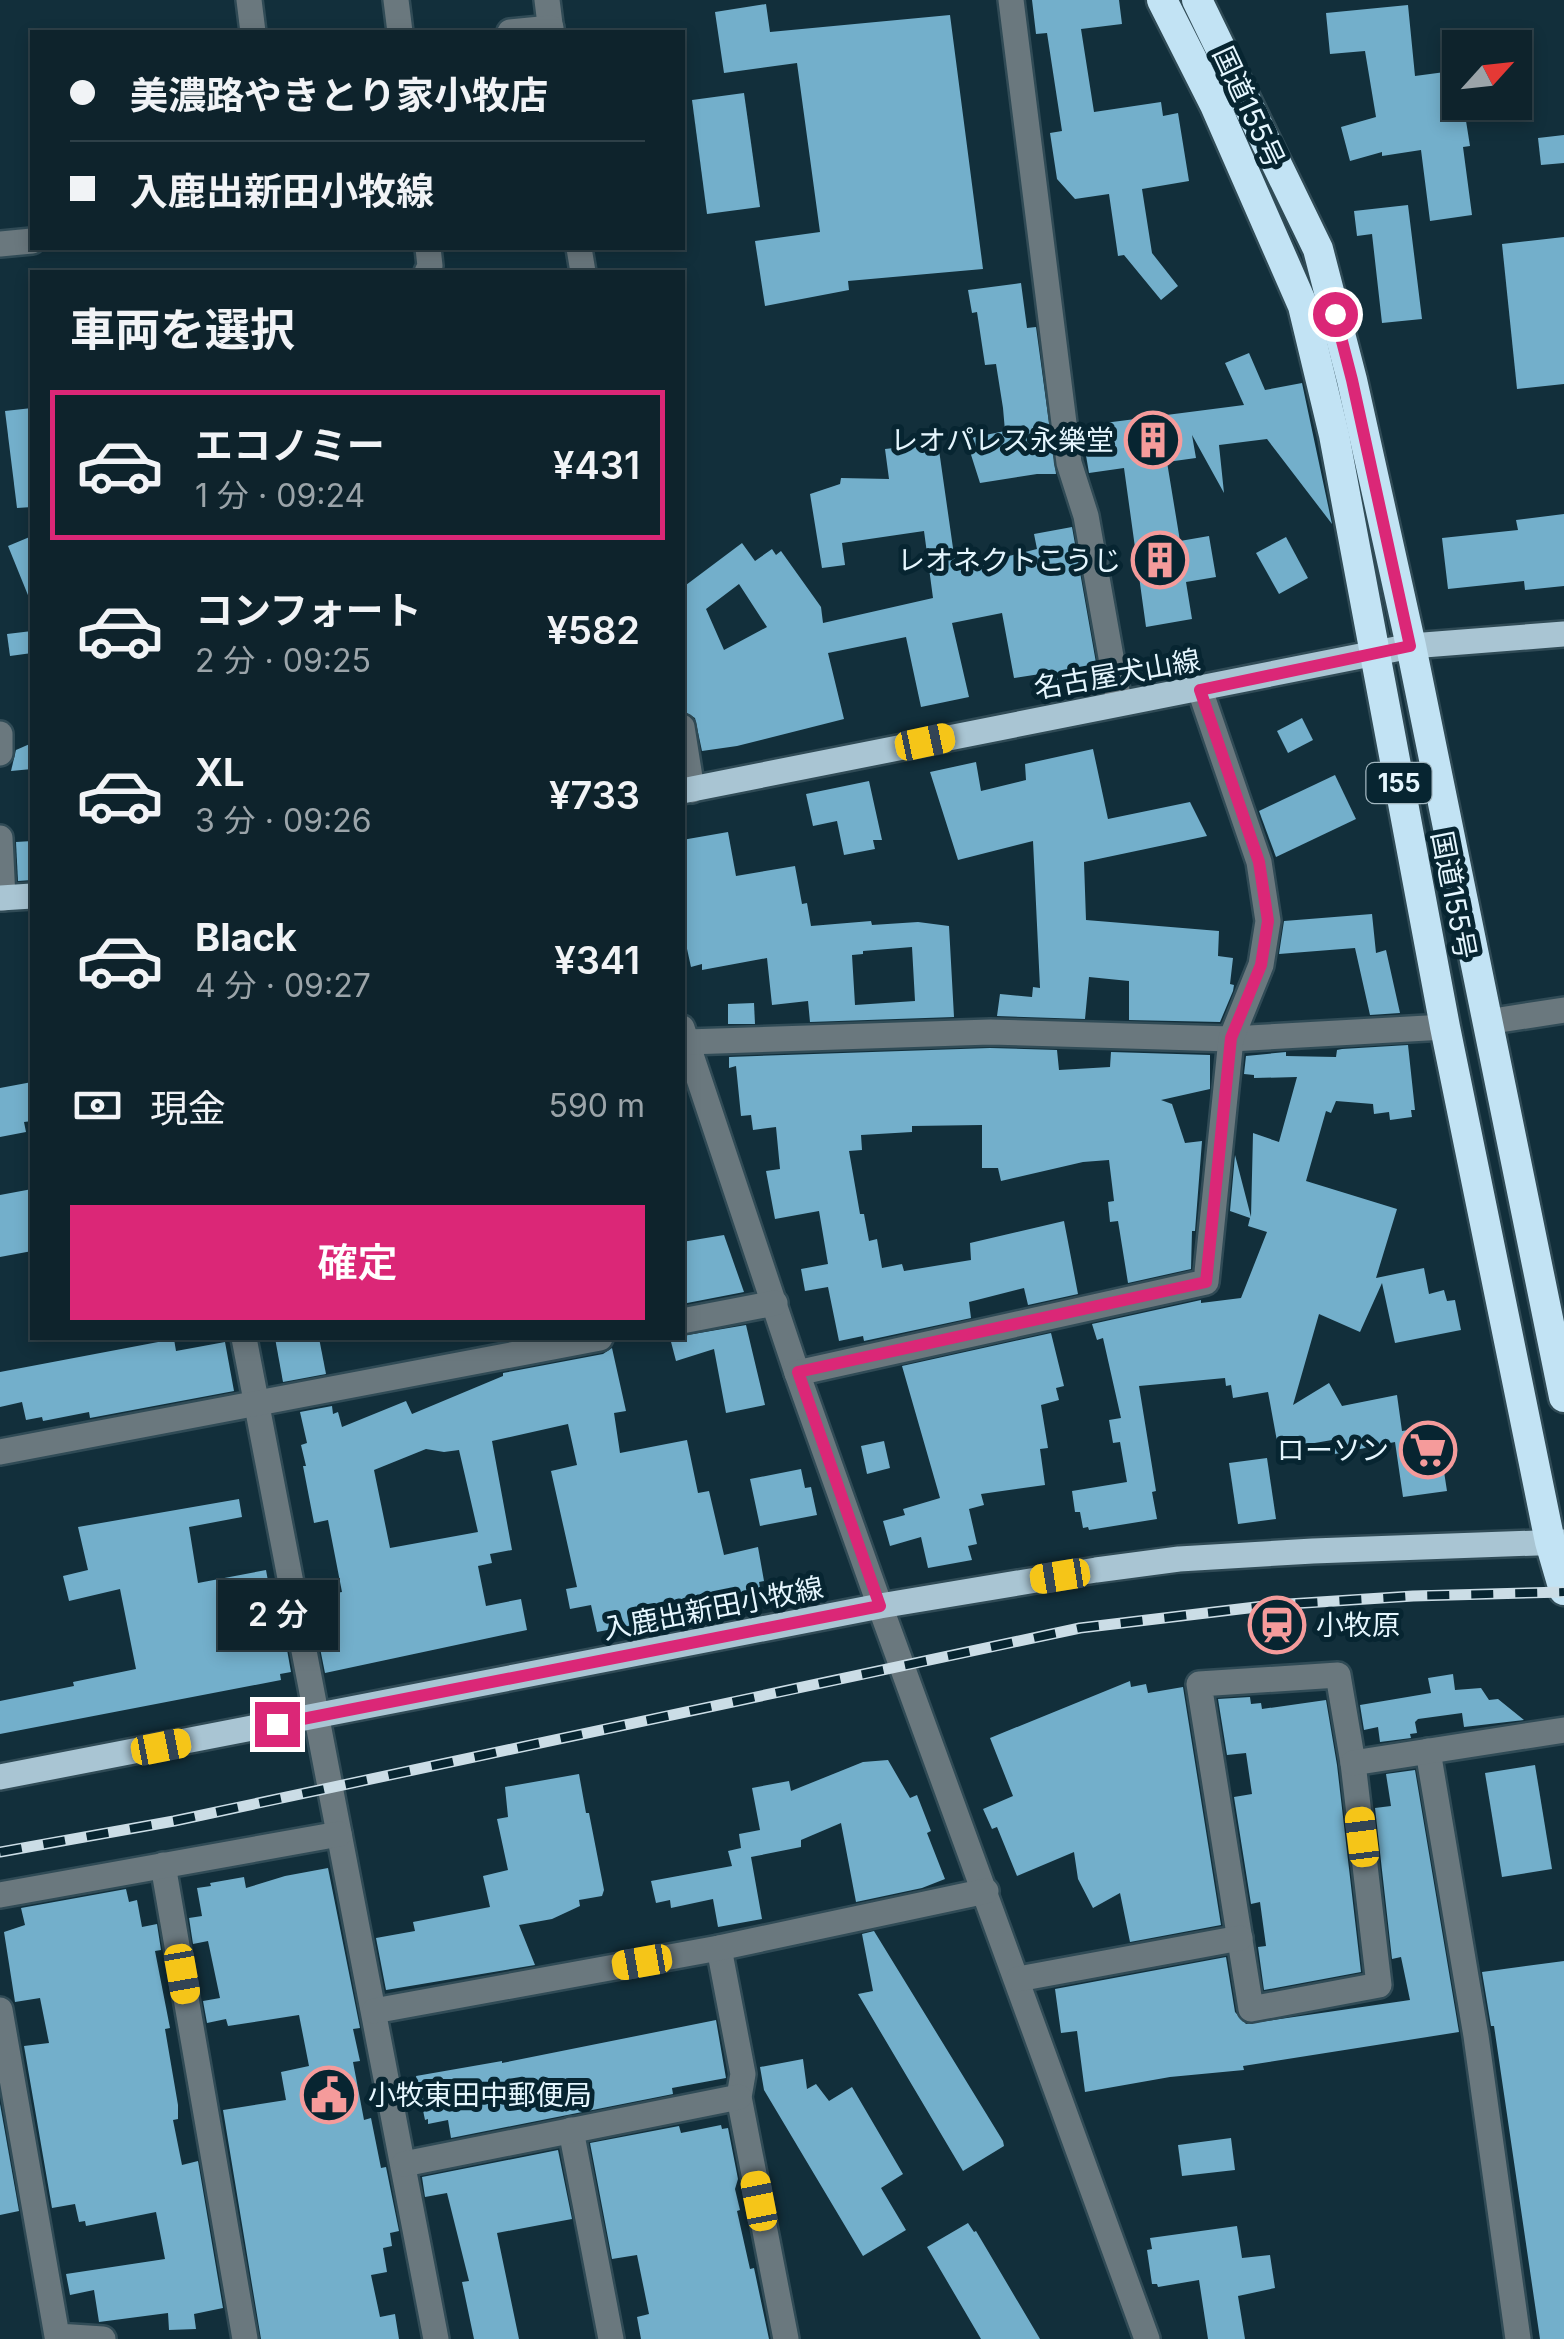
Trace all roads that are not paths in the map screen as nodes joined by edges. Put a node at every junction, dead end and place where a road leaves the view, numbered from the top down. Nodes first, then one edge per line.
1 (248, 0) edge
2 (396, 0) edge
3 (547, 0) edge
4 (1011, 0) edge
5 (1162, 0) edge
6 (1197, 0) edge
7 (253, 30) edge
8 (400, 30) edge
9 (551, 30) edge
10 (30, 241) edge
11 (0, 244) edge
12 (1564, 634) edge
13 (1410, 646) junction
14 (1375, 653) junction
15 (1200, 690) junction
16 (1119, 702) junction
17 (0, 734) edge
18 (0, 753) edge
19 (685, 765) edge
20 (687, 791) edge
21 (0, 838) edge
22 (30, 896) edge
23 (1, 898) edge
24 (1564, 1010) edge
25 (1487, 1022) junction
26 (1446, 1027) junction
27 (685, 1035) edge
28 (685, 1038) edge
29 (1231, 1038) junction
30 (775, 1304) junction
31 (685, 1321) edge
32 (244, 1340) edge
33 (590, 1340) edge
34 (798, 1372) junction
35 (1564, 1398) edge
36 (257, 1404) junction
37 (0, 1452) edge
38 (1557, 1542) edge
39 (1564, 1590) edge
40 (880, 1606) junction
41 (316, 1716) junction
42 (1564, 1730) edge
43 (1428, 1751) junction
44 (1352, 1763) junction
45 (0, 1777) edge
46 (338, 1834) junction
47 (163, 1865) junction
48 (986, 1891) junction
49 (0, 1894) edge
50 (1240, 1938) junction
51 (719, 1948) junction
52 (1018, 1979) junction
53 (0, 2010) edge
54 (374, 2011) junction
55 (739, 2097) junction
56 (572, 2130) junction
57 (404, 2164) junction
58 (103, 2339) edge
59 (245, 2339) edge
60 (436, 2339) edge
61 (611, 2339) edge
62 (786, 2339) edge
63 (1147, 2339) edge
64 (1518, 2339) edge

1 - 7 street
2 - 8 street
3 - 9 street
4 - 16 street
5 - 14 highway, 国道155号 / 155
6 - 13 highway, 国道155号 / 155
10 - 11 street
12 - 13 main road, 名古屋犬山線
13 - 14 main road, 名古屋犬山線
13 - 25 highway, 国道155号 / 155
14 - 15 main road, 名古屋犬山線
14 - 26 highway, 国道155号 / 155
15 - 16 main road, 名古屋犬山線
15 - 29 street
16 - 20 main road, 名古屋犬山線
17 - 18 street
19 - 20 street
21 - 23 street
22 - 23 main road
24 - 25 street
25 - 35 highway, 国道155号 / 155
26 - 29 street
26 - 38 highway, 国道155号 / 155
27 - 29 street
28 - 30 street
29 - 34 street
30 - 31 street
30 - 34 street
32 - 36 street
33 - 36 street
34 - 40 street
36 - 37 street
36 - 41 street
38 - 39 highway, 国道155号 / 155
38 - 40 main road, 入鹿出新田小牧線
40 - 41 main road, 入鹿出新田小牧線
40 - 48 street
41 - 45 main road, 入鹿出新田小牧線
41 - 46 street
42 - 43 street
43 - 44 street
43 - 64 street
44 - 50 street
44 - 50 street
46 - 47 street
46 - 54 street
47 - 49 street
47 - 59 street
48 - 51 street
48 - 52 street
50 - 52 street
51 - 54 street
51 - 55 street
52 - 63 street
53 - 58 street
54 - 57 street
55 - 56 street
55 - 62 street
56 - 57 street
56 - 61 street
57 - 60 street

